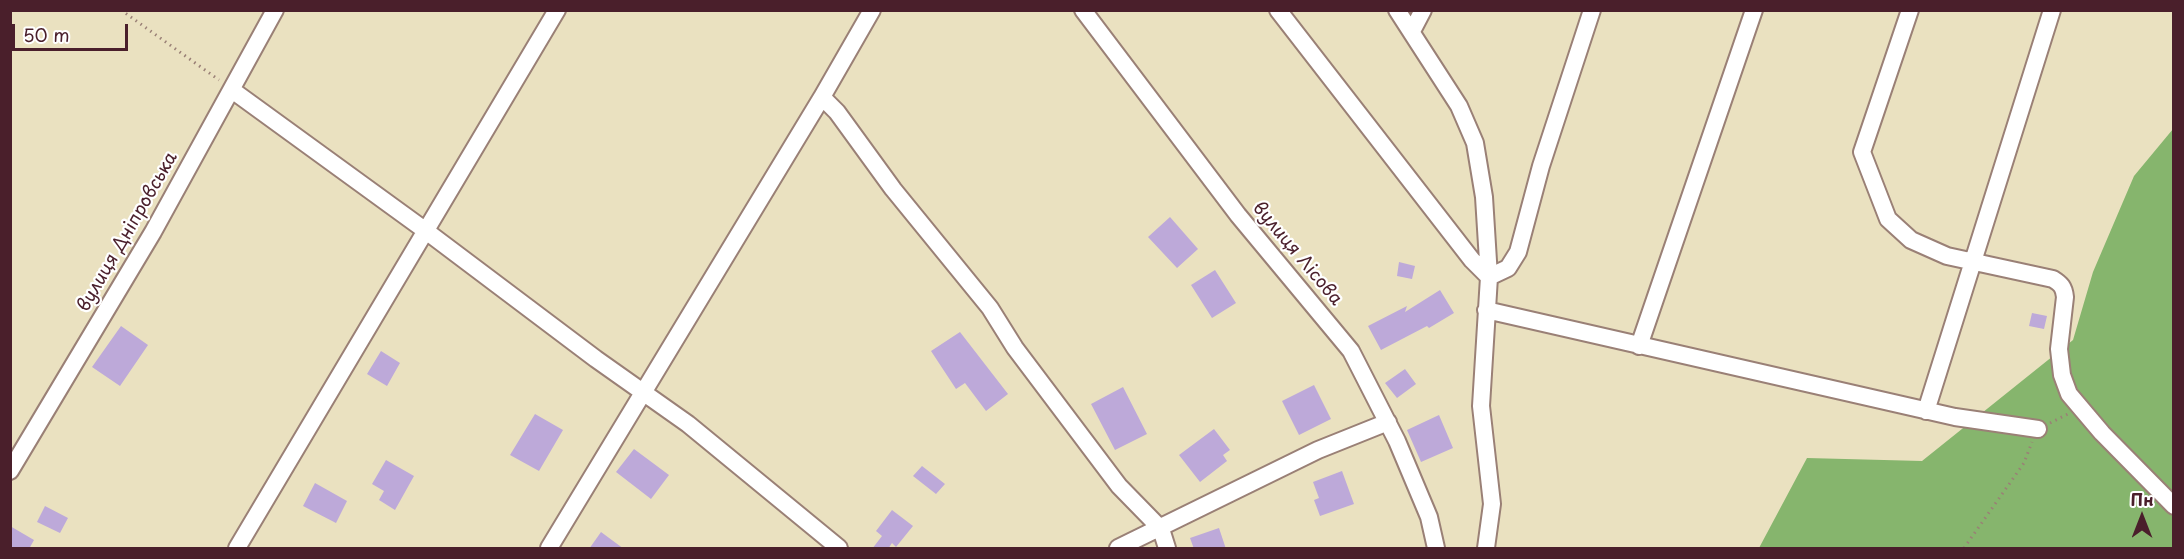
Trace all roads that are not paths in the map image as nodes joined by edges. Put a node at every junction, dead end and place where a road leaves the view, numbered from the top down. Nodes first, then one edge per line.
1 (276, 10) edge
2 (557, 10) edge
3 (872, 10) edge
4 (1083, 10) edge
5 (1278, 10) edge
6 (1397, 10) edge
7 (1423, 10) edge
8 (1592, 10) edge
9 (1754, 10) edge
10 (1910, 10) edge
11 (2052, 10) edge
12 (1412, 32) junction
13 (232, 90) junction
14 (822, 97) junction
15 (426, 231) junction
16 (1974, 261) junction
17 (1489, 277) junction
18 (1486, 310) junction
19 (1639, 346) junction
20 (645, 392) junction
21 (1926, 411) junction
22 (1388, 422) junction
23 (2038, 429) road end
24 (10, 471) edge
25 (2174, 506) edge
26 (1161, 529) junction
27 (237, 549) edge
28 (549, 549) edge
29 (839, 549) edge
30 (1118, 549) edge
31 (1167, 549) edge
32 (1436, 549) edge
33 (1486, 549) edge

1 - 13 street, вулиця Дніпровська
2 - 15 street
3 - 14 street
4 - 22 street, вулиця Лісова
5 - 17 street
6 - 12 street
7 - 12 street
8 - 17 street
9 - 19 street
10 - 16 street
11 - 16 street
12 - 17 street
13 - 15 street
13 - 24 street, вулиця Дніпровська
14 - 20 street
14 - 26 street
15 - 20 street
15 - 27 street
16 - 21 street
16 - 25 street
17 - 18 street
18 - 19 street
18 - 33 street
19 - 21 street
20 - 28 street
20 - 29 street
21 - 23 street
22 - 26 street
22 - 32 street, вулиця Лісова
26 - 30 street
26 - 31 street

